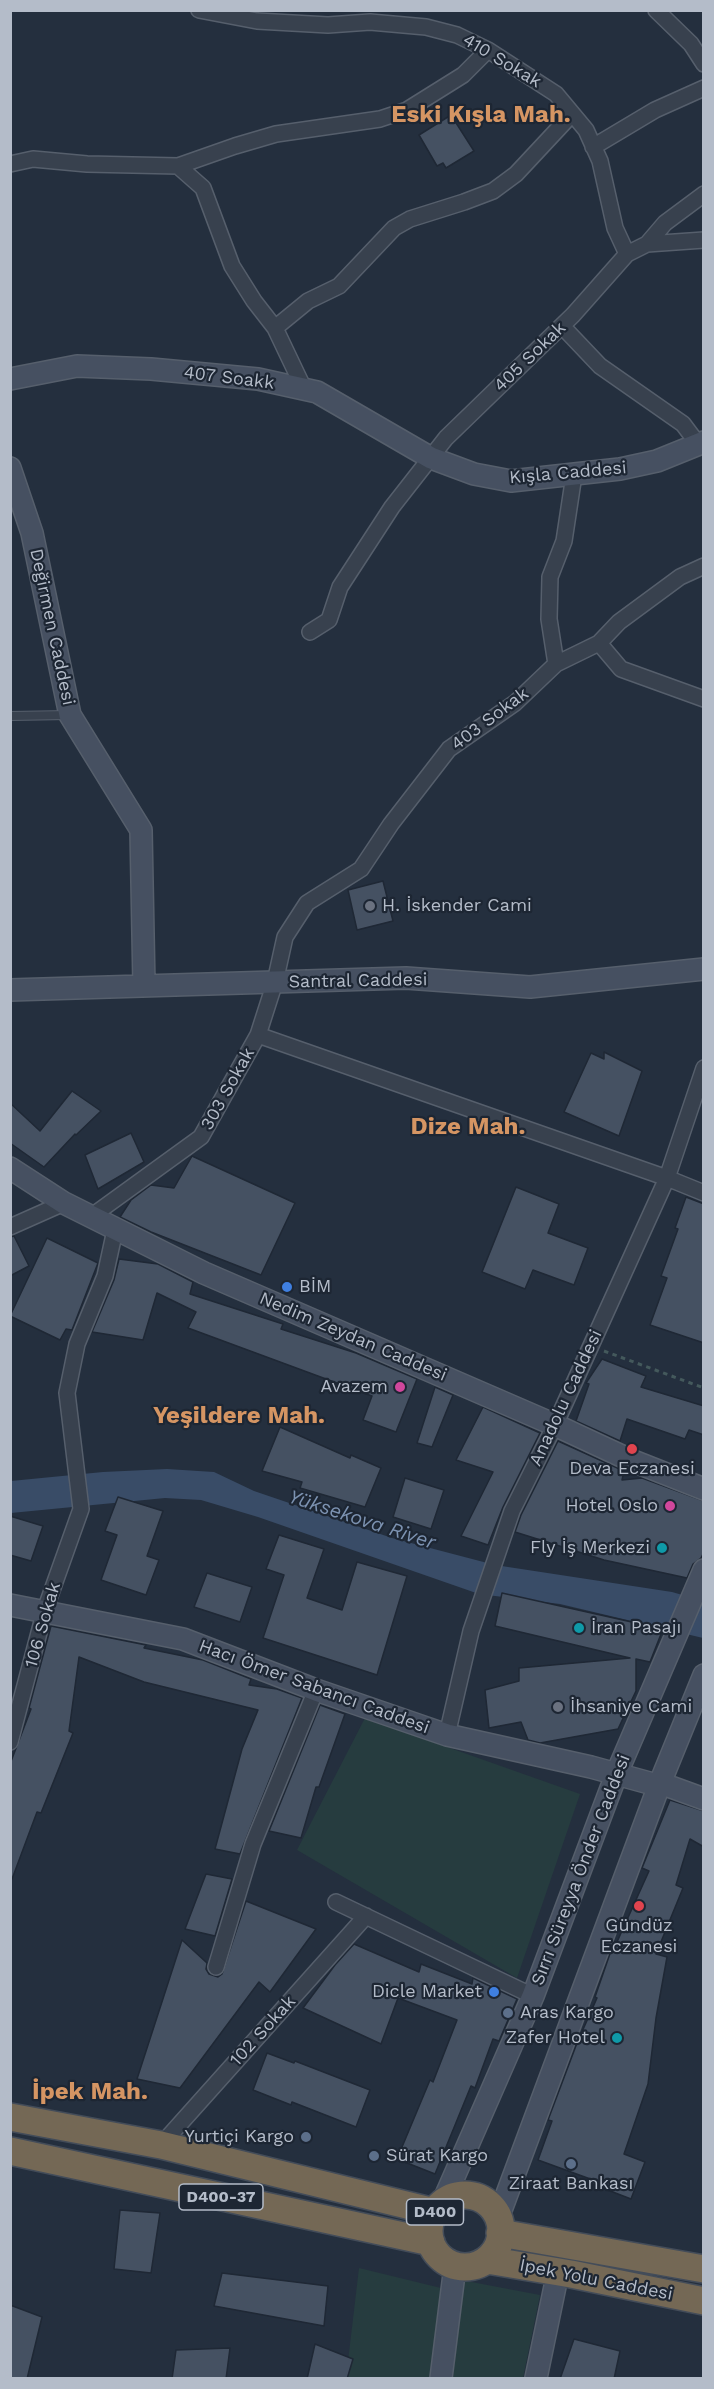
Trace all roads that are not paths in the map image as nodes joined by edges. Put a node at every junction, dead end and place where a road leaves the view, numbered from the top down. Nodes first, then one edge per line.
1 (199, 10) edge
2 (656, 10) edge
3 (488, 50) junction
4 (704, 64) edge
5 (704, 88) edge
6 (572, 114) junction
7 (593, 147) junction
8 (10, 164) edge
9 (178, 166) junction
10 (704, 194) edge
11 (704, 240) edge
12 (647, 244) junction
13 (627, 254) junction
14 (562, 326) junction
15 (275, 328) junction
16 (10, 379) edge
17 (304, 389) junction
18 (701, 443) edge
19 (431, 458) junction
20 (10, 468) edge
21 (574, 475) junction
22 (704, 566) edge
23 (310, 632) dead end
24 (599, 643) junction
25 (556, 664) junction
26 (704, 699) edge
27 (70, 715) junction
28 (10, 716) edge
29 (704, 969) edge
30 (275, 982) junction
31 (144, 986) junction
32 (10, 990) edge
33 (258, 1035) junction
34 (704, 1068) edge
35 (698, 1099) edge
36 (10, 1168) edge
37 (667, 1178) junction
38 (704, 1193) edge
39 (64, 1203) junction
40 (92, 1216) junction
41 (10, 1227) edge
42 (115, 1230) junction
43 (555, 1425) junction
44 (704, 1489) edge
45 (703, 1570) edge
46 (10, 1605) edge
47 (45, 1610) junction
48 (704, 1675) edge
49 (316, 1690) junction
50 (447, 1735) junction
51 (10, 1742) edge
52 (616, 1776) junction
53 (657, 1784) junction
54 (704, 1799) edge
55 (336, 1902) dead end
56 (366, 1916) junction
57 (216, 1967) dead end
58 (533, 1996) junction
59 (10, 2117) edge
60 (161, 2145) junction
61 (10, 2151) edge
62 (439, 2208) junction
63 (499, 2225) junction
64 (431, 2242) junction
65 (488, 2260) junction
66 (455, 2266) junction
67 (704, 2269) edge
68 (558, 2272) junction
69 (704, 2301) edge
70 (441, 2379) edge
71 (536, 2379) edge

1 - 3 street, 410 Sokak
2 - 4 street
3 - 6 street, 410 Sokak
3 - 9 street
5 - 7 street
6 - 7 street, 410 Sokak
6 - 15 street
7 - 13 street, 410 Sokak
8 - 9 street
9 - 15 street
10 - 12 street
11 - 12 street
12 - 13 street
13 - 14 street, 405 Sokak
14 - 18 street
14 - 19 street, 405 Sokak
15 - 17 street
16 - 17 street, 407 Soakk
17 - 19 street, 407 Soakk
18 - 21 street, Kışla Caddesi
19 - 21 street, Kışla Caddesi
19 - 23 street, 405 Sokak
20 - 27 street, Değirmen Caddesi
21 - 25 street
22 - 24 street
24 - 25 street, 403 Sokak
24 - 26 street
25 - 30 street, 403 Sokak
27 - 28 lane
27 - 31 street, Değirmen Caddesi
29 - 30 street, Santral Caddesi
30 - 31 street, Santral Caddesi
30 - 33 street, 303 Sokak
31 - 32 street, Santral Caddesi
33 - 37 street
33 - 40 street, 303 Sokak
34 - 35 street, Anadolu Caddesi
35 - 37 street, Anadolu Caddesi
36 - 39 street, Nedim Zeydan Caddesi
37 - 38 street
37 - 43 street, Anadolu Caddesi
39 - 40 street, Nedim Zeydan Caddesi
39 - 41 street
40 - 42 street, Nedim Zeydan Caddesi
42 - 43 street, Nedim Zeydan Caddesi
42 - 47 street, 106 Sokak
43 - 44 street, Nedim Zeydan Caddesi
43 - 50 street, Anadolu Caddesi
45 - 52 street, Sırrı Süreyya Önder Caddesi
46 - 47 street, Hacı Ömer Sabancı Caddesi
47 - 49 street, Hacı Ömer Sabancı Caddesi
47 - 51 street, 106 Sokak
48 - 53 street
49 - 50 street, Hacı Ömer Sabancı Caddesi
49 - 57 street
50 - 52 street, Hacı Ömer Sabancı Caddesi
52 - 53 street, Hacı Ömer Sabancı Caddesi
52 - 58 street, Sırrı Süreyya Önder Caddesi
53 - 54 street, Hacı Ömer Sabancı Caddesi
53 - 63 street
55 - 56 street
56 - 58 street
56 - 60 street, 102 Sokak
58 - 62 street, Sırrı Süreyya Önder Caddesi
59 - 60 highway, D400-37
60 - 62 highway, D400-37
61 - 64 highway, D400-37
62 - 63 highway, D400
62 - 64 highway, D400
63 - 65 highway, İpek Yolu Caddesi
63 - 67 highway, İpek Yolu Caddesi
64 - 66 highway, D400
65 - 66 highway, İpek Yolu Caddesi
65 - 68 highway, İpek Yolu Caddesi
66 - 70 street
68 - 69 highway, İpek Yolu Caddesi
68 - 71 street

